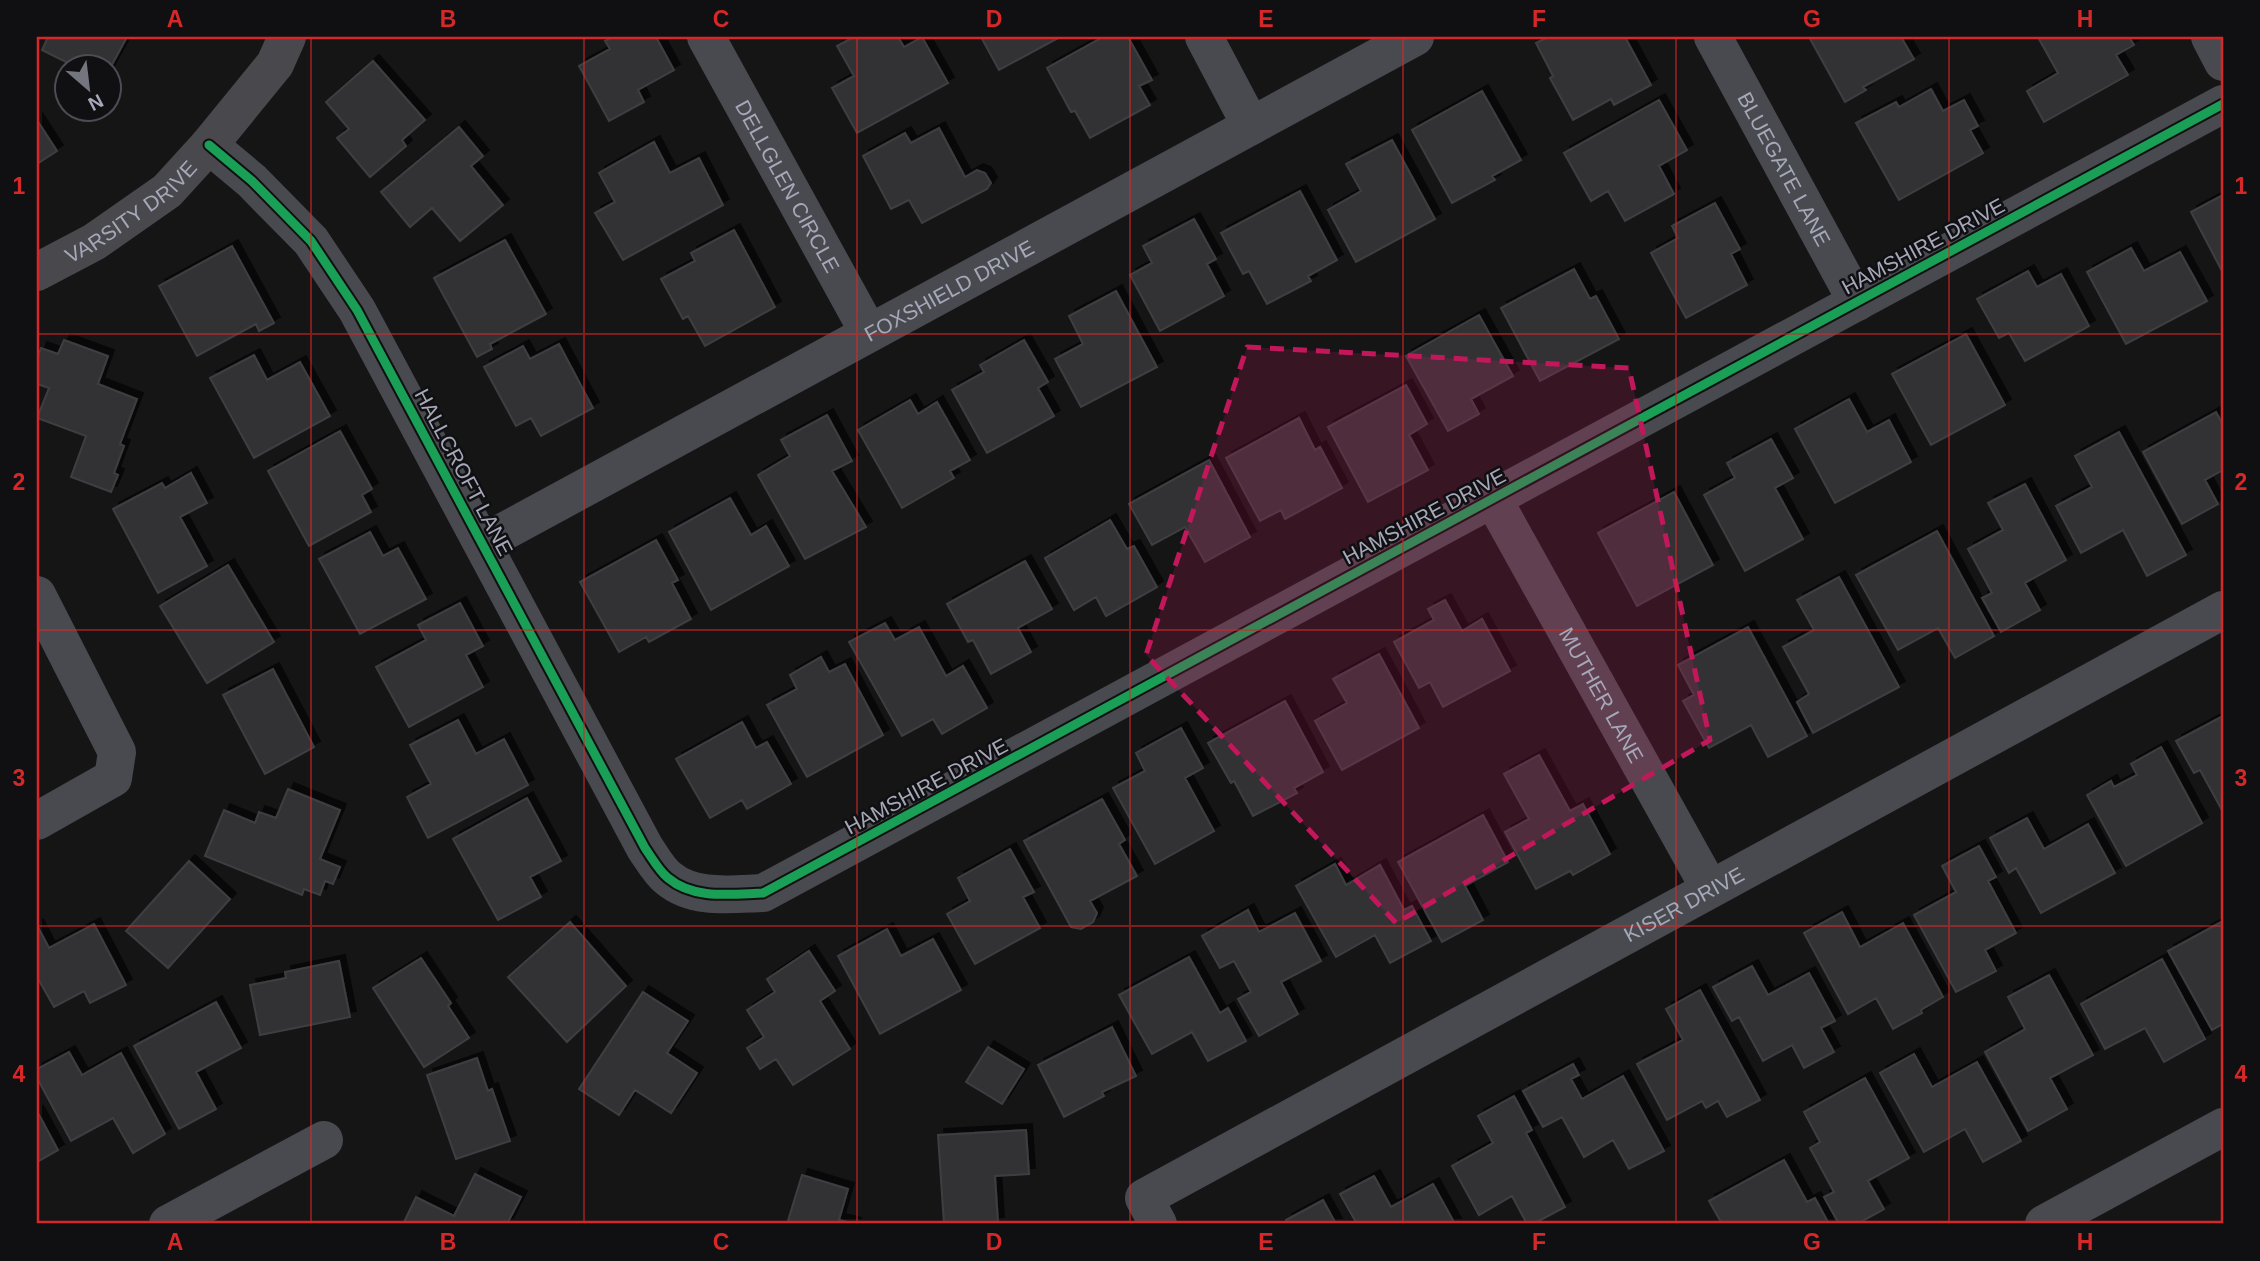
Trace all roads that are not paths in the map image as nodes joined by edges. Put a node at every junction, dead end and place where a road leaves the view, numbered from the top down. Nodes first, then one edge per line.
1 (287, 37) edge
2 (706, 37) edge
3 (1205, 37) edge
4 (1415, 37) edge
5 (1713, 37) edge
6 (2210, 37) edge
7 (2223, 62) edge
8 (2223, 104) edge
9 (1251, 126) junction
10 (209, 145) junction
11 (37, 272) edge
12 (1857, 302) junction
13 (869, 333) junction
14 (1493, 499) junction
15 (483, 543) junction
16 (37, 595) edge
17 (2223, 610) edge
18 (37, 821) edge
19 (645, 848) joint
20 (1710, 889) junction
21 (2223, 1127) edge
22 (324, 1140) dead end
23 (1151, 1211) edge
24 (167, 1224) edge
25 (2044, 1224) edge

1 - 10 street, VARSITY DRIVE
2 - 13 street, DELLGLEN CIRCLE
3 - 9 street
4 - 9 street, FOXSHIELD DRIVE
5 - 12 street, BLUEGATE LANE
6 - 7 street
8 - 12 street, HAMSHIRE DRIVE
9 - 13 street, FOXSHIELD DRIVE
10 - 11 street, VARSITY DRIVE
10 - 15 street, HALLCROFT LANE
12 - 14 street, HAMSHIRE DRIVE
13 - 15 street, FOXSHIELD DRIVE
14 - 19 street, HAMSHIRE DRIVE
14 - 20 street, MUTHER LANE
15 - 19 street, HALLCROFT LANE
16 - 18 street
17 - 20 street, KISER DRIVE
20 - 23 street, KISER DRIVE
21 - 25 street
22 - 24 street

